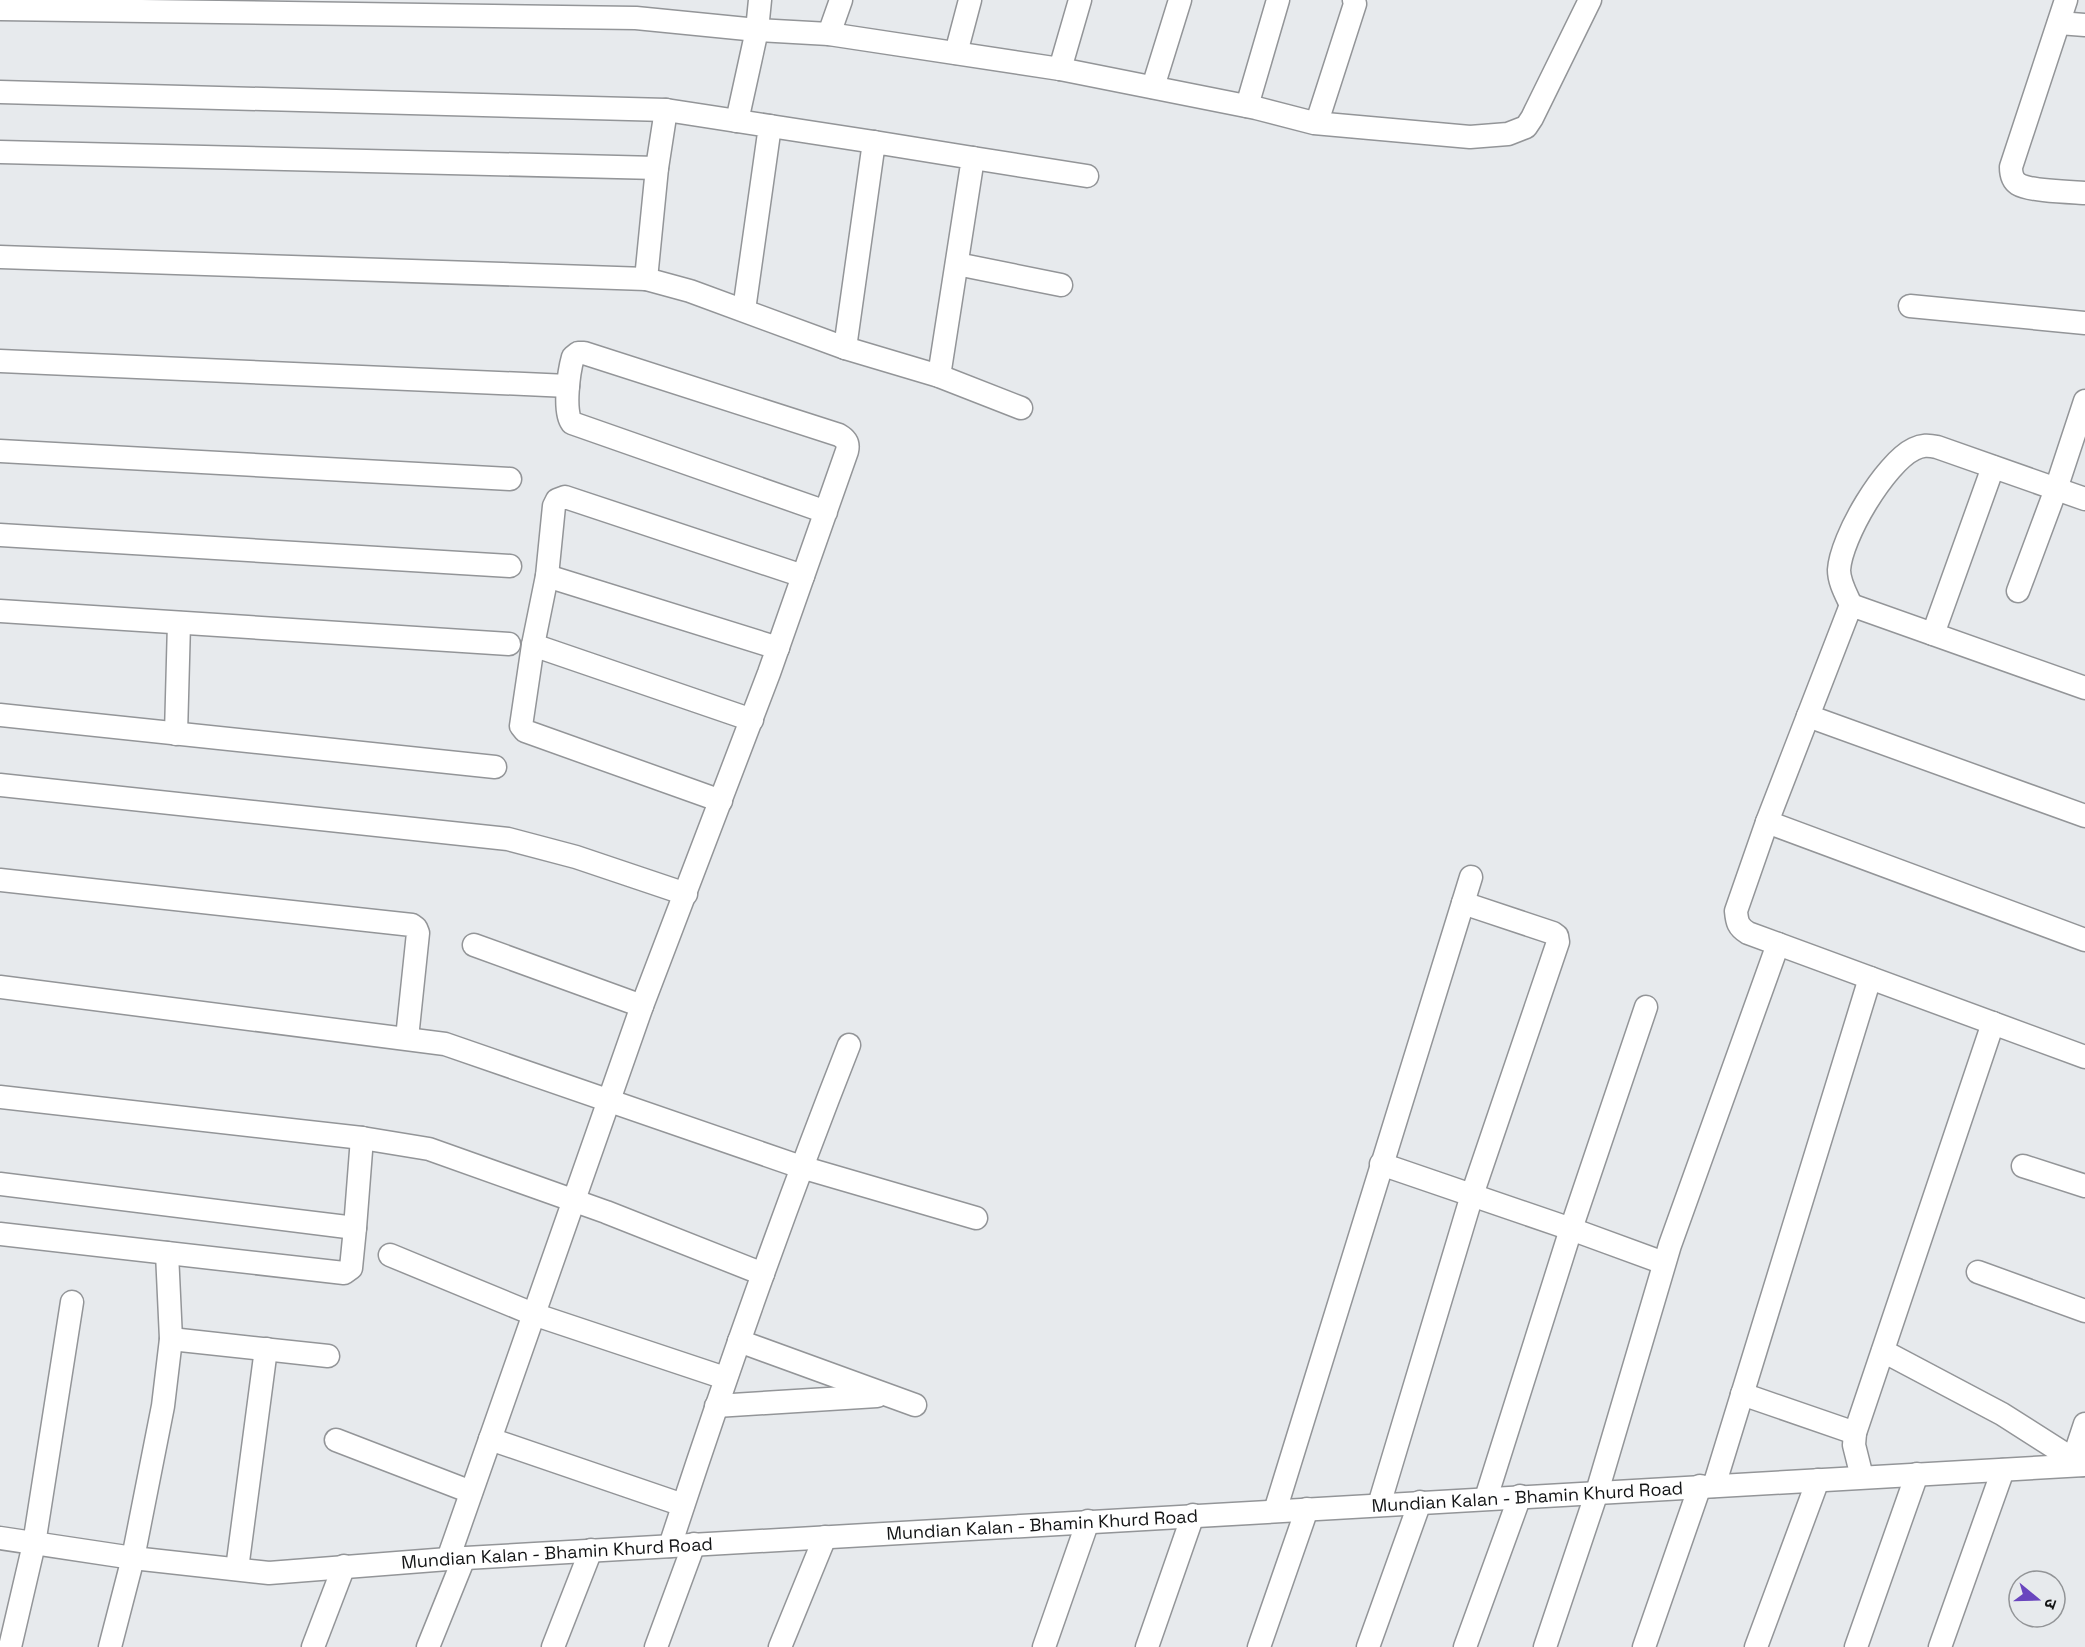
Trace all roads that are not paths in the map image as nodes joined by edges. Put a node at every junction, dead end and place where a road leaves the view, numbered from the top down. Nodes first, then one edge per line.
1 (760, 0) edge
2 (841, 0) edge
3 (970, 0) edge
4 (1080, 0) edge
5 (1180, 0) edge
6 (1278, 0) edge
7 (1354, 0) edge
8 (1590, 0) edge
9 (2066, 0) edge
10 (252, 6) edge
11 (0, 9) edge
12 (637, 9) edge
13 (2059, 23) junction
14 (2085, 25) edge
15 (757, 30) junction
16 (829, 34) junction
17 (956, 53) junction
18 (1060, 69) junction
19 (1153, 87) junction
20 (0, 92) edge
21 (1247, 106) junction
22 (666, 110) junction
23 (737, 121) junction
24 (1317, 122) junction
25 (770, 126) junction
26 (874, 141) junction
27 (0, 152) edge
28 (973, 158) junction
29 (657, 168) junction
30 (1088, 176) dead end
31 (2085, 193) edge
32 (0, 257) edge
33 (957, 264) junction
34 (646, 279) junction
35 (1061, 285) dead end
36 (1910, 306) dead end
37 (744, 310) junction
38 (2085, 323) edge
39 (845, 348) junction
40 (0, 361) edge
41 (939, 376) junction
42 (568, 386) junction
43 (2085, 401) edge
44 (1021, 408) dead end
45 (0, 451) edge
46 (1993, 467) junction
47 (510, 479) dead end
48 (2056, 489) junction
49 (2085, 499) edge
50 (826, 512) junction
51 (0, 535) edge
52 (510, 566) dead end
53 (547, 576) junction
54 (803, 576) junction
55 (2018, 591) dead end
56 (1851, 605) junction
57 (0, 611) edge
58 (179, 623) junction
59 (1933, 634) junction
60 (509, 644) dead end
61 (533, 645) junction
62 (778, 648) junction
63 (2085, 688) edge
64 (0, 715) edge
65 (1808, 716) junction
66 (752, 720) junction
67 (176, 734) junction
68 (495, 767) dead end
69 (0, 785) edge
70 (721, 801) junction
71 (2085, 816) edge
72 (1767, 822) junction
73 (1471, 876) dead end
74 (0, 880) edge
75 (686, 894) junction
76 (1463, 903) junction
77 (2085, 940) edge
78 (1778, 944) junction
79 (474, 945) dead end
80 (1870, 978) junction
81 (0, 987) edge
82 (642, 1006) junction
83 (1646, 1007) dead end
84 (1993, 1023) junction
85 (407, 1038) junction
86 (849, 1045) dead end
87 (2085, 1057) edge
88 (0, 1097) edge
89 (609, 1101) junction
90 (362, 1138) junction
91 (1381, 1164) junction
92 (2023, 1166) dead end
93 (801, 1167) junction
94 (0, 1184) edge
95 (2085, 1186) edge
96 (1473, 1195) junction
97 (573, 1200) junction
98 (976, 1218) dead end
99 (355, 1228) junction
100 (1571, 1229) junction
101 (0, 1234) edge
102 (167, 1253) junction
103 (390, 1255) dead end
104 (1664, 1263) junction
105 (1978, 1272) dead end
106 (763, 1274) junction
107 (72, 1302) dead end
108 (2085, 1311) edge
109 (533, 1314) junction
110 (171, 1339) junction
111 (739, 1341) junction
112 (266, 1349) junction
113 (1883, 1351) junction
114 (328, 1356) dead end
115 (725, 1378) junction
116 (1742, 1394) junction
117 (888, 1395) junction
118 (915, 1405) dead end
119 (716, 1406) junction
120 (2085, 1424) edge
121 (1855, 1433) junction
122 (490, 1439) junction
123 (336, 1440) dead end
124 (2080, 1464) edge
125 (2003, 1470) junction
126 (1917, 1474) junction
127 (1862, 1477) junction
128 (1818, 1480) junction
129 (1707, 1486) junction
130 (471, 1492) junction
131 (1597, 1492) junction
132 (1520, 1496) junction
133 (1486, 1498) junction
134 (1420, 1502) junction
135 (1379, 1504) junction
136 (683, 1505) junction
137 (1307, 1509) junction
138 (1275, 1511) junction
139 (1193, 1515) junction
140 (1088, 1521) junction
141 (825, 1537) junction
142 (0, 1538) edge
143 (34, 1544) junction
144 (694, 1544) junction
145 (670, 1546) junction
146 (591, 1551) junction
147 (133, 1558) junction
148 (456, 1558) junction
149 (344, 1566) junction
150 (237, 1569) junction
151 (10, 1647) edge
152 (110, 1647) edge
153 (313, 1647) edge
154 (428, 1647) edge
155 (553, 1647) edge
156 (656, 1647) edge
157 (780, 1647) edge
158 (1044, 1647) edge
159 (1147, 1647) edge
160 (1259, 1647) edge
161 (1368, 1647) edge
162 (1465, 1647) edge
163 (1545, 1647) edge
164 (1644, 1647) edge
165 (1756, 1647) edge
166 (1856, 1647) edge
167 (1940, 1647) edge

1 - 15 street
2 - 16 street
3 - 17 street
4 - 18 street
5 - 19 street
6 - 21 street
7 - 24 street
8 - 24 street
9 - 13 street
10 - 11 street
10 - 12 street
12 - 15 street
13 - 14 street
13 - 31 street
15 - 16 street
15 - 23 street
16 - 17 street
17 - 18 street
18 - 19 street
19 - 21 street
20 - 22 street
21 - 24 street
22 - 23 street
22 - 29 street
23 - 25 street
25 - 26 street
25 - 37 street
26 - 28 street
26 - 39 street
27 - 29 street
28 - 30 street
28 - 33 street
29 - 34 street
32 - 34 street
33 - 35 street
33 - 41 street
34 - 37 street
36 - 38 street
37 - 39 street
39 - 41 street
40 - 42 street
41 - 44 street
42 - 50 street
42 - 50 street
43 - 48 street
45 - 47 street
46 - 48 street
46 - 56 street
46 - 59 street
48 - 49 street
48 - 55 street
50 - 54 street
51 - 52 street
53 - 54 street
53 - 61 street
53 - 62 street
54 - 62 street
56 - 59 street
56 - 65 street
57 - 58 street
58 - 60 street
58 - 67 street
59 - 63 street
61 - 66 street
61 - 70 street
62 - 66 street
64 - 67 street
65 - 71 street
65 - 72 street
66 - 70 street
67 - 68 street
69 - 75 street
70 - 75 street
72 - 77 street
72 - 78 street
73 - 76 street
74 - 85 street
75 - 82 street
76 - 91 street
76 - 96 street
78 - 80 street
78 - 104 street
79 - 82 street
80 - 84 street
80 - 116 street
81 - 85 street
82 - 89 street
83 - 100 street
84 - 87 street
84 - 113 street
85 - 89 street
86 - 93 street
88 - 90 street
89 - 93 street
89 - 97 street
90 - 97 street
90 - 99 street
91 - 96 street
91 - 138 street
92 - 95 street
93 - 98 street
93 - 106 street
94 - 99 street
96 - 100 street
96 - 135 street
97 - 106 street
97 - 109 street
99 - 102 street
100 - 104 street
100 - 133 street
101 - 102 street
102 - 110 street
103 - 109 street
104 - 131 street
105 - 108 street
106 - 111 street
107 - 143 street
109 - 115 street
109 - 122 street
110 - 112 street
110 - 147 street
111 - 115 street
111 - 117 street
112 - 114 street
112 - 150 street
113 - 121 street
113 - 124 street
115 - 119 street
116 - 121 street
116 - 129 street
117 - 118 street
117 - 119 street
119 - 136 street
120 - 124 street
121 - 127 street
122 - 130 street
122 - 136 street
123 - 130 street
124 - 125 street, Mundian Kalan - Bhamin Khurd Road
125 - 126 street, Mundian Kalan - Bhamin Khurd Road
125 - 167 street
126 - 127 street, Mundian Kalan - Bhamin Khurd Road
126 - 166 street
127 - 128 street, Mundian Kalan - Bhamin Khurd Road
128 - 129 street, Mundian Kalan - Bhamin Khurd Road
128 - 165 street
129 - 131 street, Mundian Kalan - Bhamin Khurd Road
129 - 164 street
130 - 148 street
131 - 132 street, Mundian Kalan - Bhamin Khurd Road
131 - 163 street
132 - 133 street, Mundian Kalan - Bhamin Khurd Road
132 - 162 street
133 - 134 street, Mundian Kalan - Bhamin Khurd Road
134 - 135 street, Mundian Kalan - Bhamin Khurd Road
134 - 161 street
135 - 137 street, Mundian Kalan - Bhamin Khurd Road
136 - 145 street
137 - 138 street, Mundian Kalan - Bhamin Khurd Road
137 - 160 street
138 - 139 street, Mundian Kalan - Bhamin Khurd Road
139 - 140 street, Mundian Kalan - Bhamin Khurd Road
139 - 159 street
140 - 141 street, Mundian Kalan - Bhamin Khurd Road
140 - 158 street
141 - 144 street, Mundian Kalan - Bhamin Khurd Road
141 - 157 street
142 - 143 street, Mundian Kalan - Bhamin Khurd Road
143 - 147 street, Mundian Kalan - Bhamin Khurd Road
143 - 151 street
144 - 145 street, Mundian Kalan - Bhamin Khurd Road
144 - 156 street
145 - 146 street, Mundian Kalan - Bhamin Khurd Road
146 - 148 street, Mundian Kalan - Bhamin Khurd Road
146 - 155 street
147 - 150 street, Mundian Kalan - Bhamin Khurd Road
147 - 152 street
148 - 149 street, Mundian Kalan - Bhamin Khurd Road
148 - 154 street
149 - 150 street, Mundian Kalan - Bhamin Khurd Road
149 - 153 street

